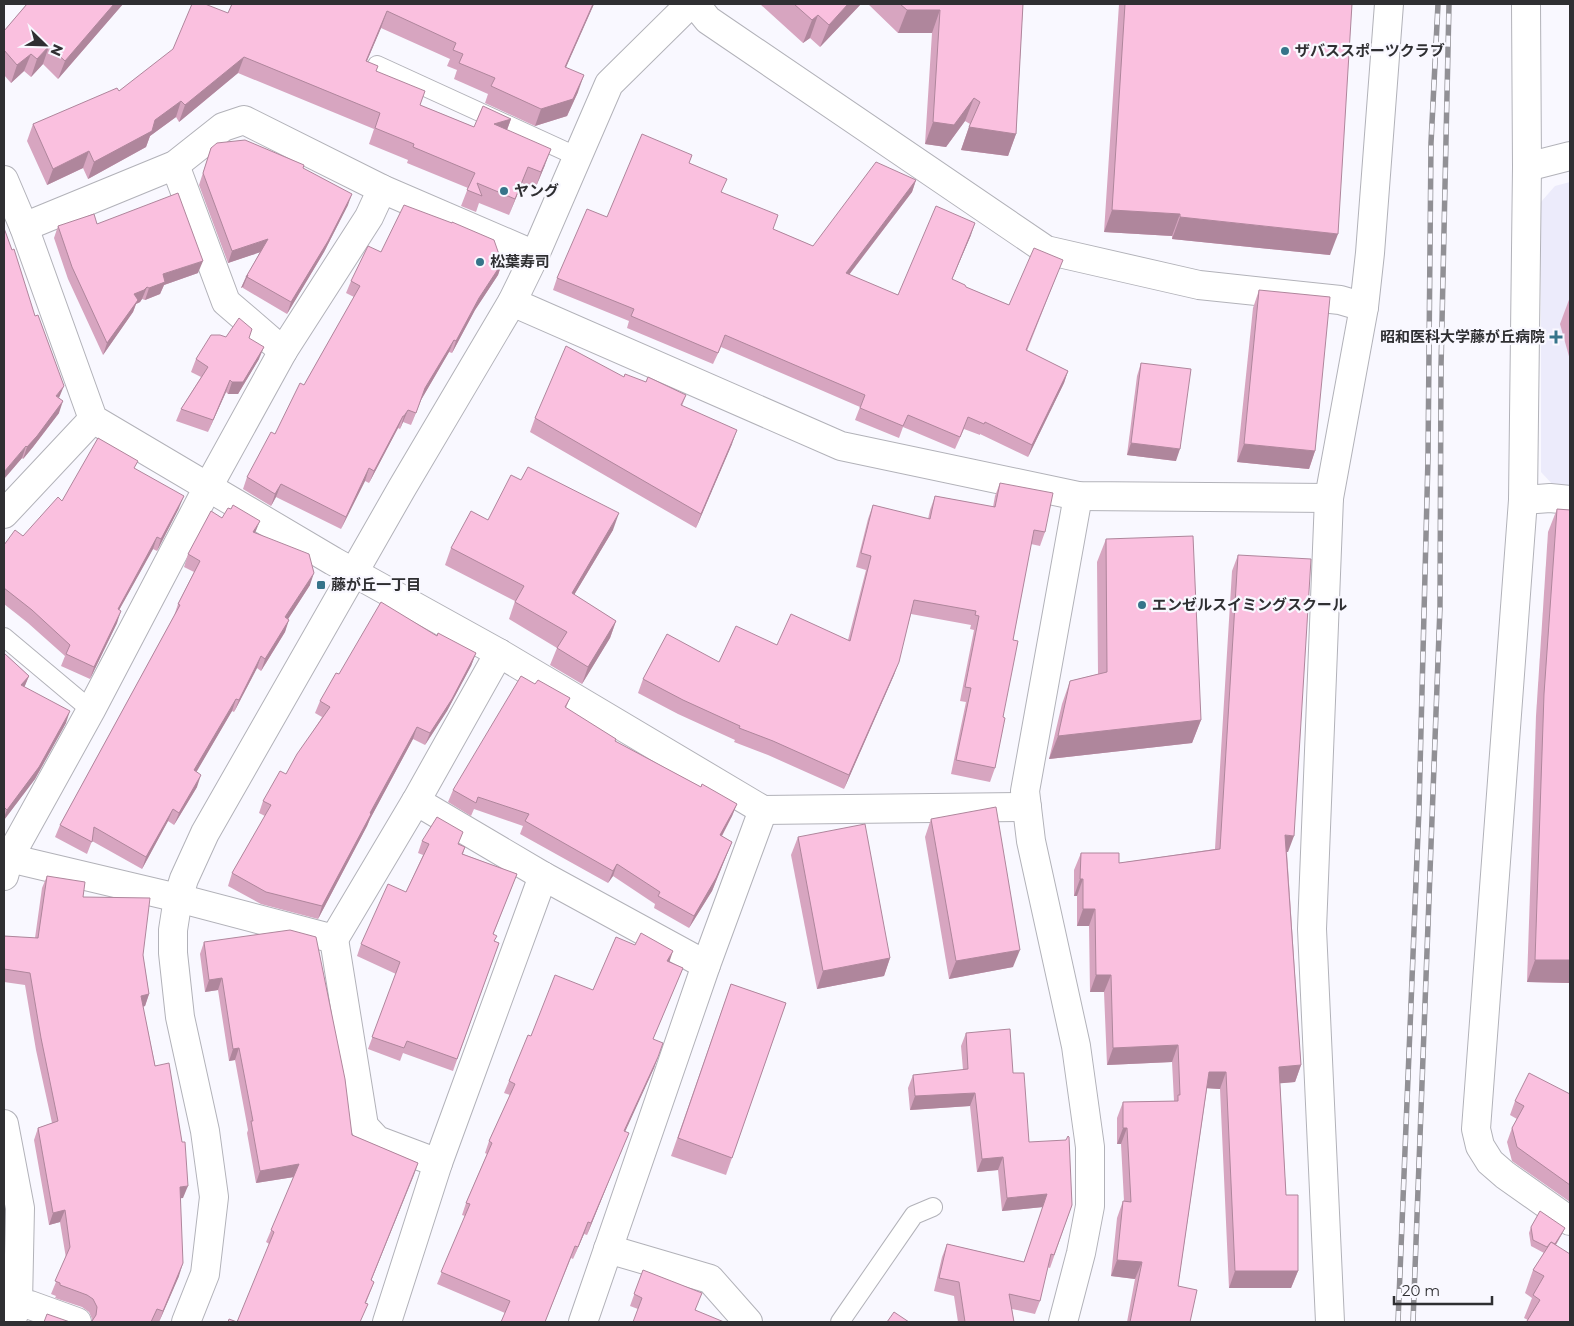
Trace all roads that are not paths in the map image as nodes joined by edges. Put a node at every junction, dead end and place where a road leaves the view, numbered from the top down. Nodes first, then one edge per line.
1 (690, 4) edge
2 (696, 4) edge
3 (1389, 4) edge
4 (1526, 4) edge
5 (377, 65) edge
6 (1570, 156) edge
7 (578, 157) junction
8 (176, 165) junction
9 (1527, 167) junction
10 (4, 180) edge
11 (382, 190) junction
12 (24, 227) junction
13 (535, 255) junction
14 (512, 302) junction
15 (1364, 307) junction
16 (283, 351) junction
17 (93, 419) junction
18 (208, 487) junction
19 (1078, 496) junction
20 (1330, 498) junction
21 (1523, 500) junction
22 (1570, 500) edge
23 (4, 514) edge
24 (354, 572) junction
25 (4, 637) edge
26 (500, 653) junction
27 (91, 710) junction
28 (416, 801) junction
29 (1027, 807) junction
30 (763, 810) junction
31 (5, 862) edge
32 (543, 876) junction
33 (178, 898) junction
34 (334, 939) junction
35 (706, 965) junction
36 (4, 1124) edge
37 (438, 1163) junction
38 (933, 1207) dead end
39 (1570, 1221) edge
40 (608, 1249) junction
41 (14, 1313) edge
42 (77, 1322) edge
43 (186, 1322) edge
44 (387, 1322) edge
45 (583, 1322) edge
46 (748, 1322) edge
47 (840, 1322) edge
48 (1063, 1322) edge
49 (1330, 1322) edge

1 - 7 street
2 - 15 street
3 - 15 street
4 - 9 street
5 - 7 lane
6 - 9 street
7 - 13 street
8 - 11 street
8 - 12 street
8 - 16 street
9 - 21 street
10 - 12 street
11 - 13 street
11 - 16 street
12 - 17 street
13 - 14 street
14 - 19 street
14 - 24 street
15 - 20 street
16 - 18 street
17 - 18 street
17 - 23 street
18 - 24 street
18 - 27 street
19 - 20 street
19 - 29 street
20 - 49 street
21 - 22 street
21 - 39 street
24 - 26 street
24 - 33 street
25 - 27 lane
26 - 28 street
26 - 30 street
27 - 31 street
28 - 32 street
28 - 34 street
29 - 30 street
29 - 48 street
30 - 35 street
31 - 33 street
32 - 35 street
32 - 37 street
33 - 34 street
33 - 43 street
34 - 37 street
35 - 40 street
36 - 41 street
37 - 44 street
38 - 47 lane
40 - 45 street
40 - 46 street
41 - 42 street

